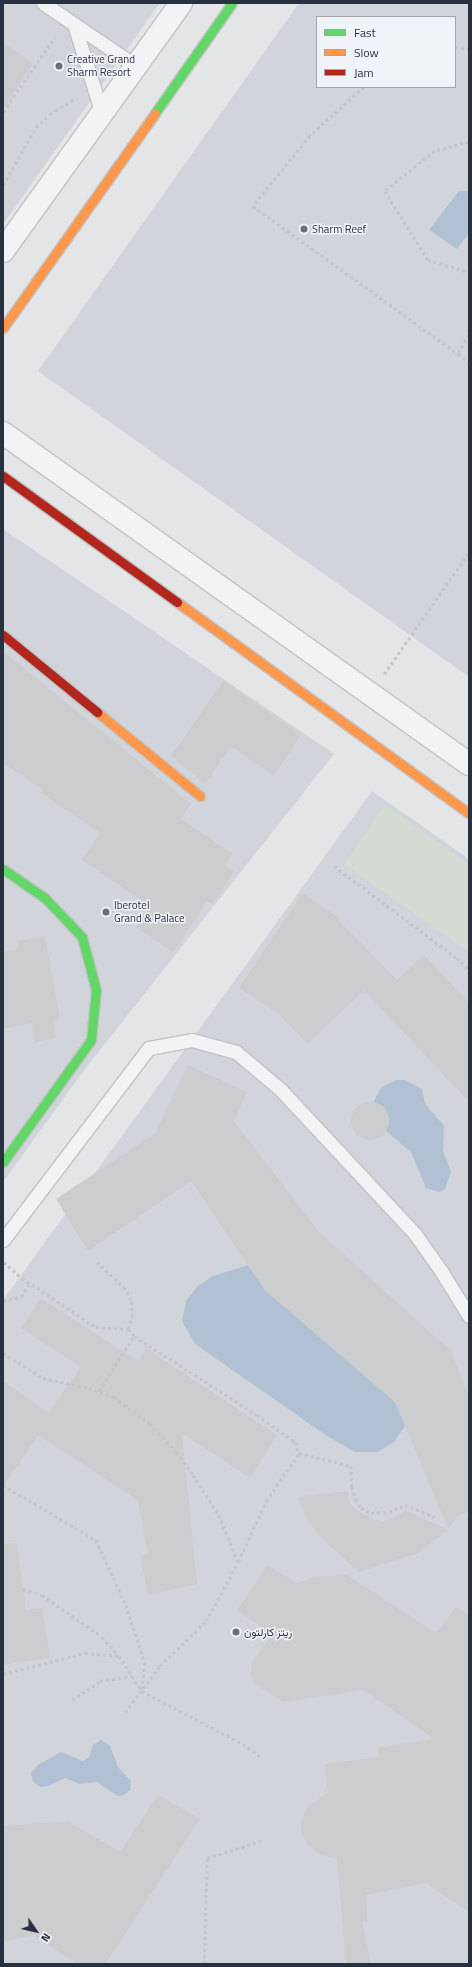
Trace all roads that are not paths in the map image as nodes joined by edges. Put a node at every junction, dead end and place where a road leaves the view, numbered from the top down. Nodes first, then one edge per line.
1 (43, 3) edge
2 (181, 3) edge
3 (232, 3) edge
4 (71, 22) junction
5 (136, 66) junction
6 (102, 114) junction
7 (3, 251) edge
8 (3, 328) edge
9 (3, 433) edge
10 (3, 476) edge
11 (3, 635) edge
12 (469, 764) edge
13 (200, 796) dead end
14 (469, 813) edge
15 (3, 869) edge
16 (3, 1162) edge
17 (3, 1240) edge
18 (469, 1316) edge

1 - 4 lane
2 - 5 street
3 - 8 street
4 - 5 lane
4 - 6 lane
5 - 6 street
6 - 7 street
9 - 12 street
10 - 14 street
11 - 13 street
15 - 16 street
17 - 18 lane

